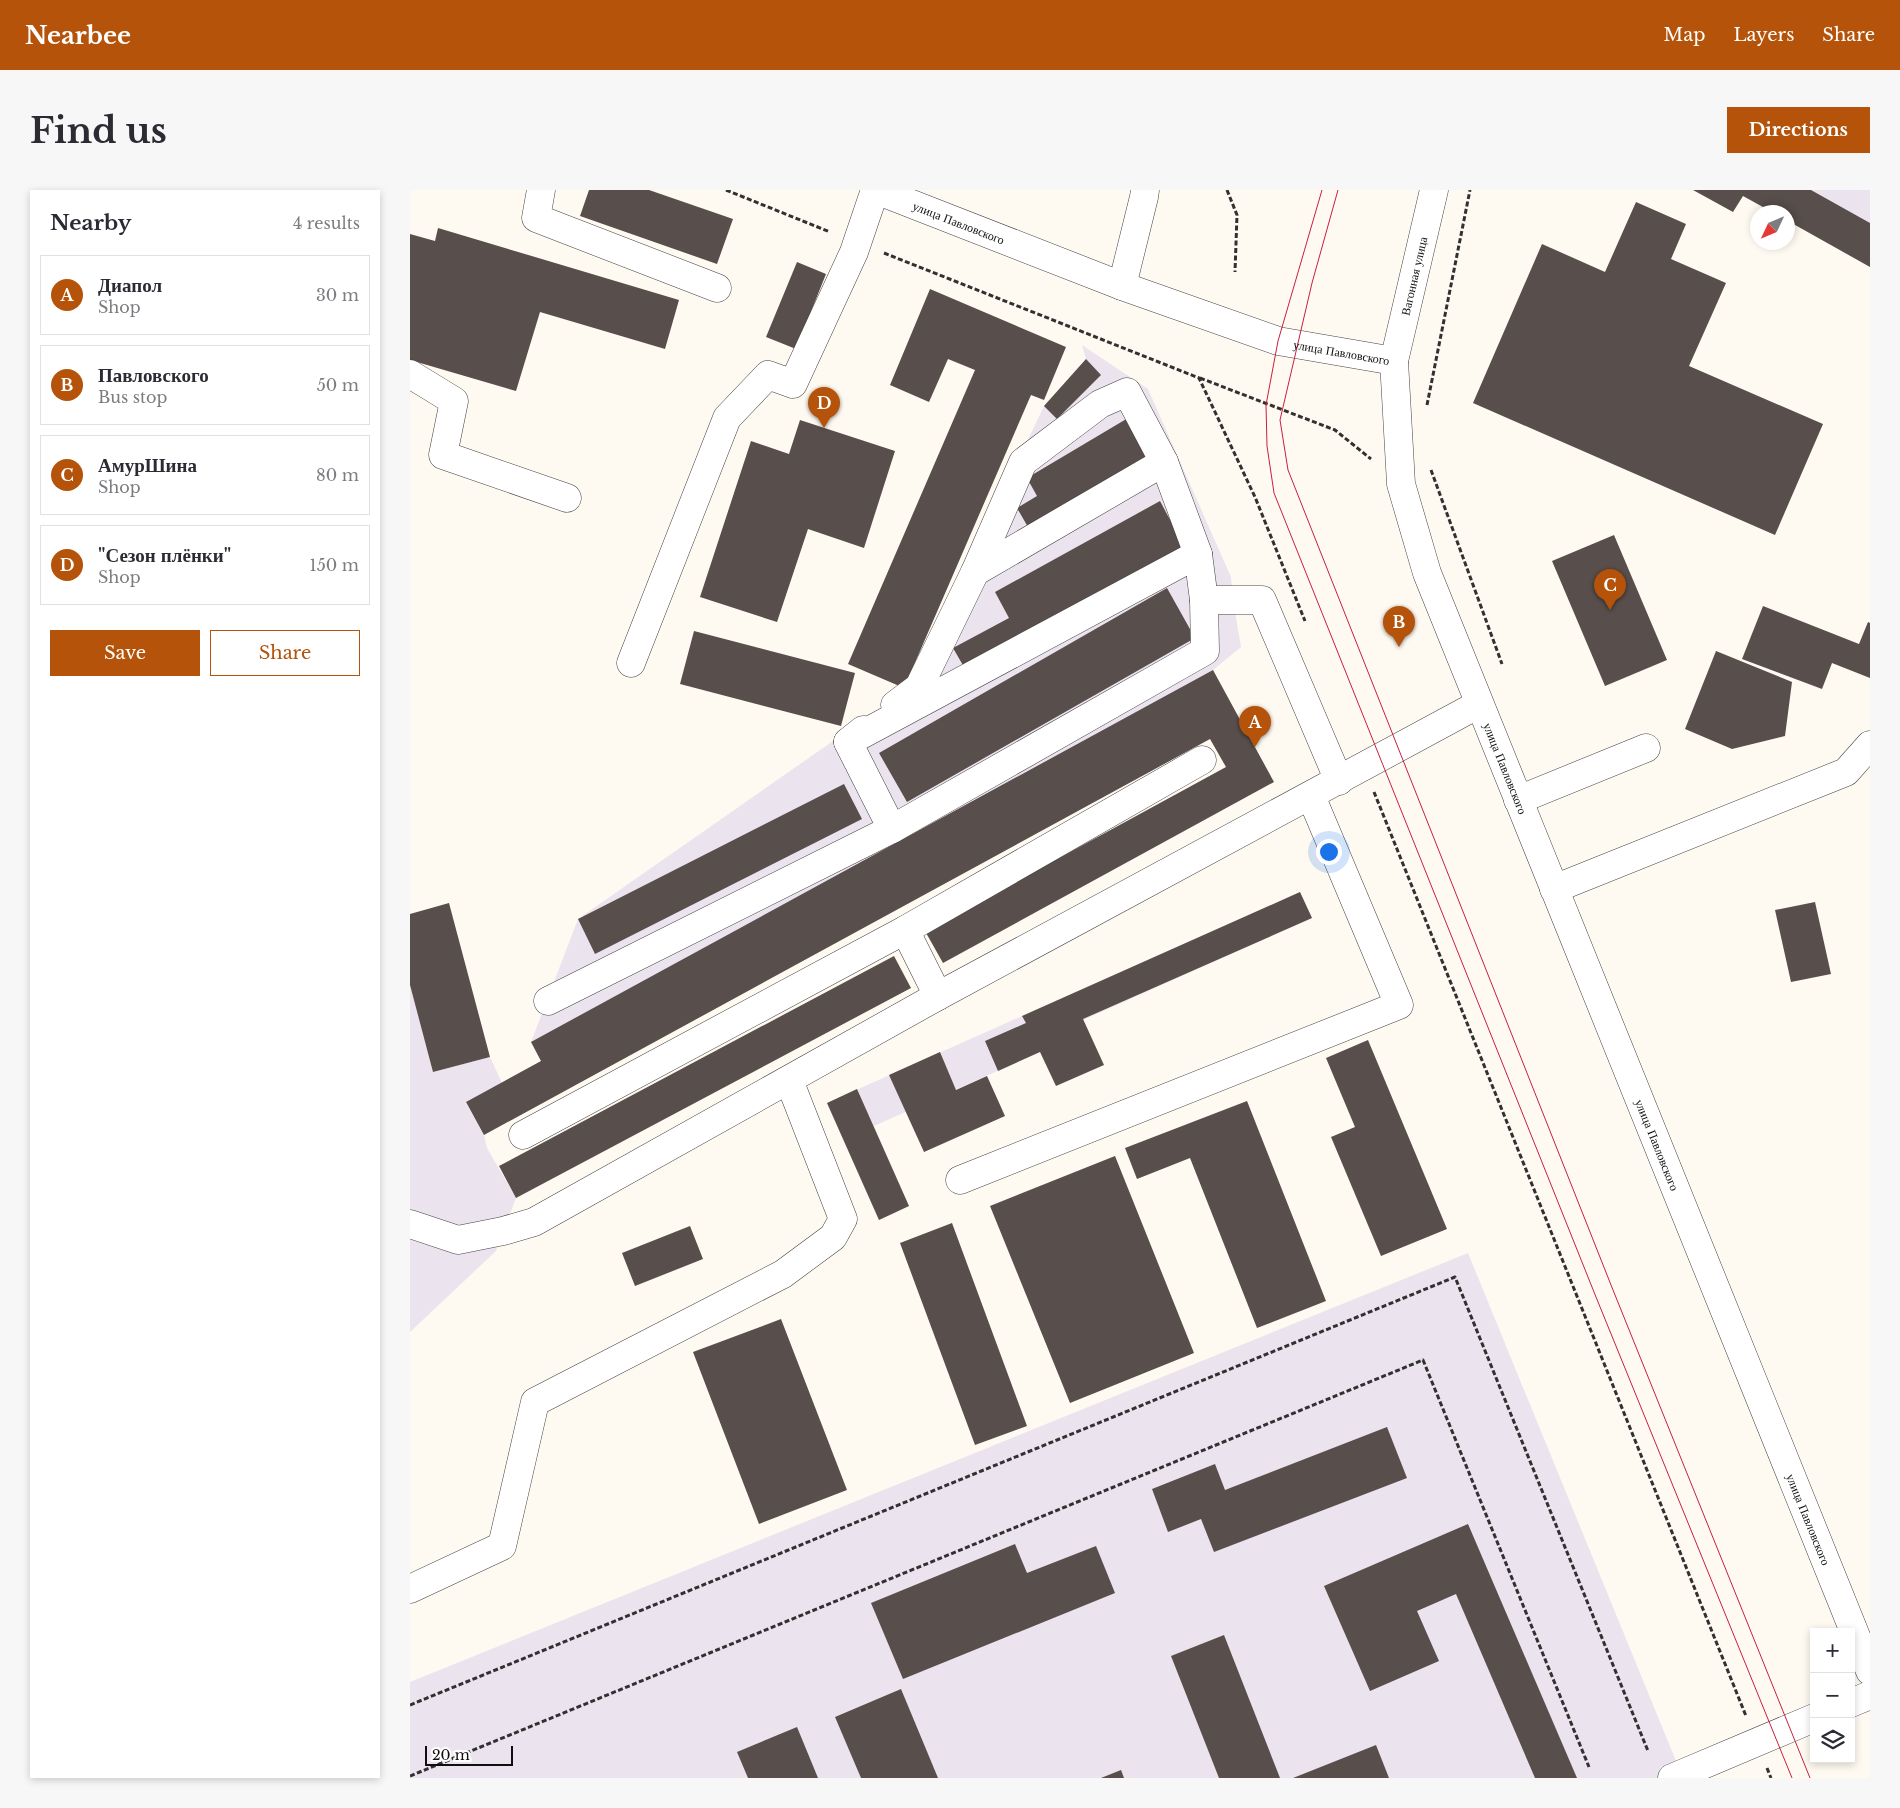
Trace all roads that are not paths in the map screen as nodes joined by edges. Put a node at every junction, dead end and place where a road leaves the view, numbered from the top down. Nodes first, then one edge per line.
1 (541, 190) edge
2 (876, 190) edge
3 (1434, 190) edge
4 (1148, 192) edge
5 (1122, 286) junction
6 (717, 288) dead end
7 (1394, 361) junction
8 (410, 374) edge
9 (1164, 462) junction
10 (567, 498) dead end
11 (1198, 554) junction
12 (975, 572) junction
13 (1204, 600) junction
14 (631, 663) dead end
15 (1480, 704) junction
16 (848, 742) junction
17 (1870, 745) edge
18 (1646, 748) dead end
19 (1202, 760) dead end
20 (1339, 781) junction
21 (1311, 796) junction
22 (1518, 800) junction
23 (892, 829) junction
24 (1554, 889) junction
25 (905, 930) junction
26 (938, 996) junction
27 (548, 1000) dead end
28 (789, 1080) junction
29 (523, 1135) dead end
30 (960, 1180) dead end
31 (410, 1224) edge
32 (410, 1589) edge
33 (1870, 1671) edge
34 (1870, 1695) edge
35 (1855, 1701) edge
36 (1810, 1720) edge
37 (1672, 1778) edge

1 - 6 street
2 - 5 street, улица Павловского
2 - 14 street
3 - 7 street, Вагонная улица
4 - 5 street
5 - 7 street, улица Павловского
7 - 15 street, улица Павловского
8 - 10 street
9 - 11 street
9 - 12 street
9 - 12 street
11 - 13 street
11 - 16 street
12 - 16 street
13 - 20 street
13 - 23 street
15 - 20 street
15 - 22 street, улица Павловского
16 - 23 street
17 - 24 street
18 - 22 street
19 - 25 street
20 - 21 street
21 - 26 street
21 - 30 street
22 - 24 street, улица Павловского
23 - 27 street
24 - 33 street, улица Павловского
25 - 26 street
25 - 29 street
26 - 28 street
28 - 31 street
28 - 32 street
34 - 35 street
36 - 37 street

